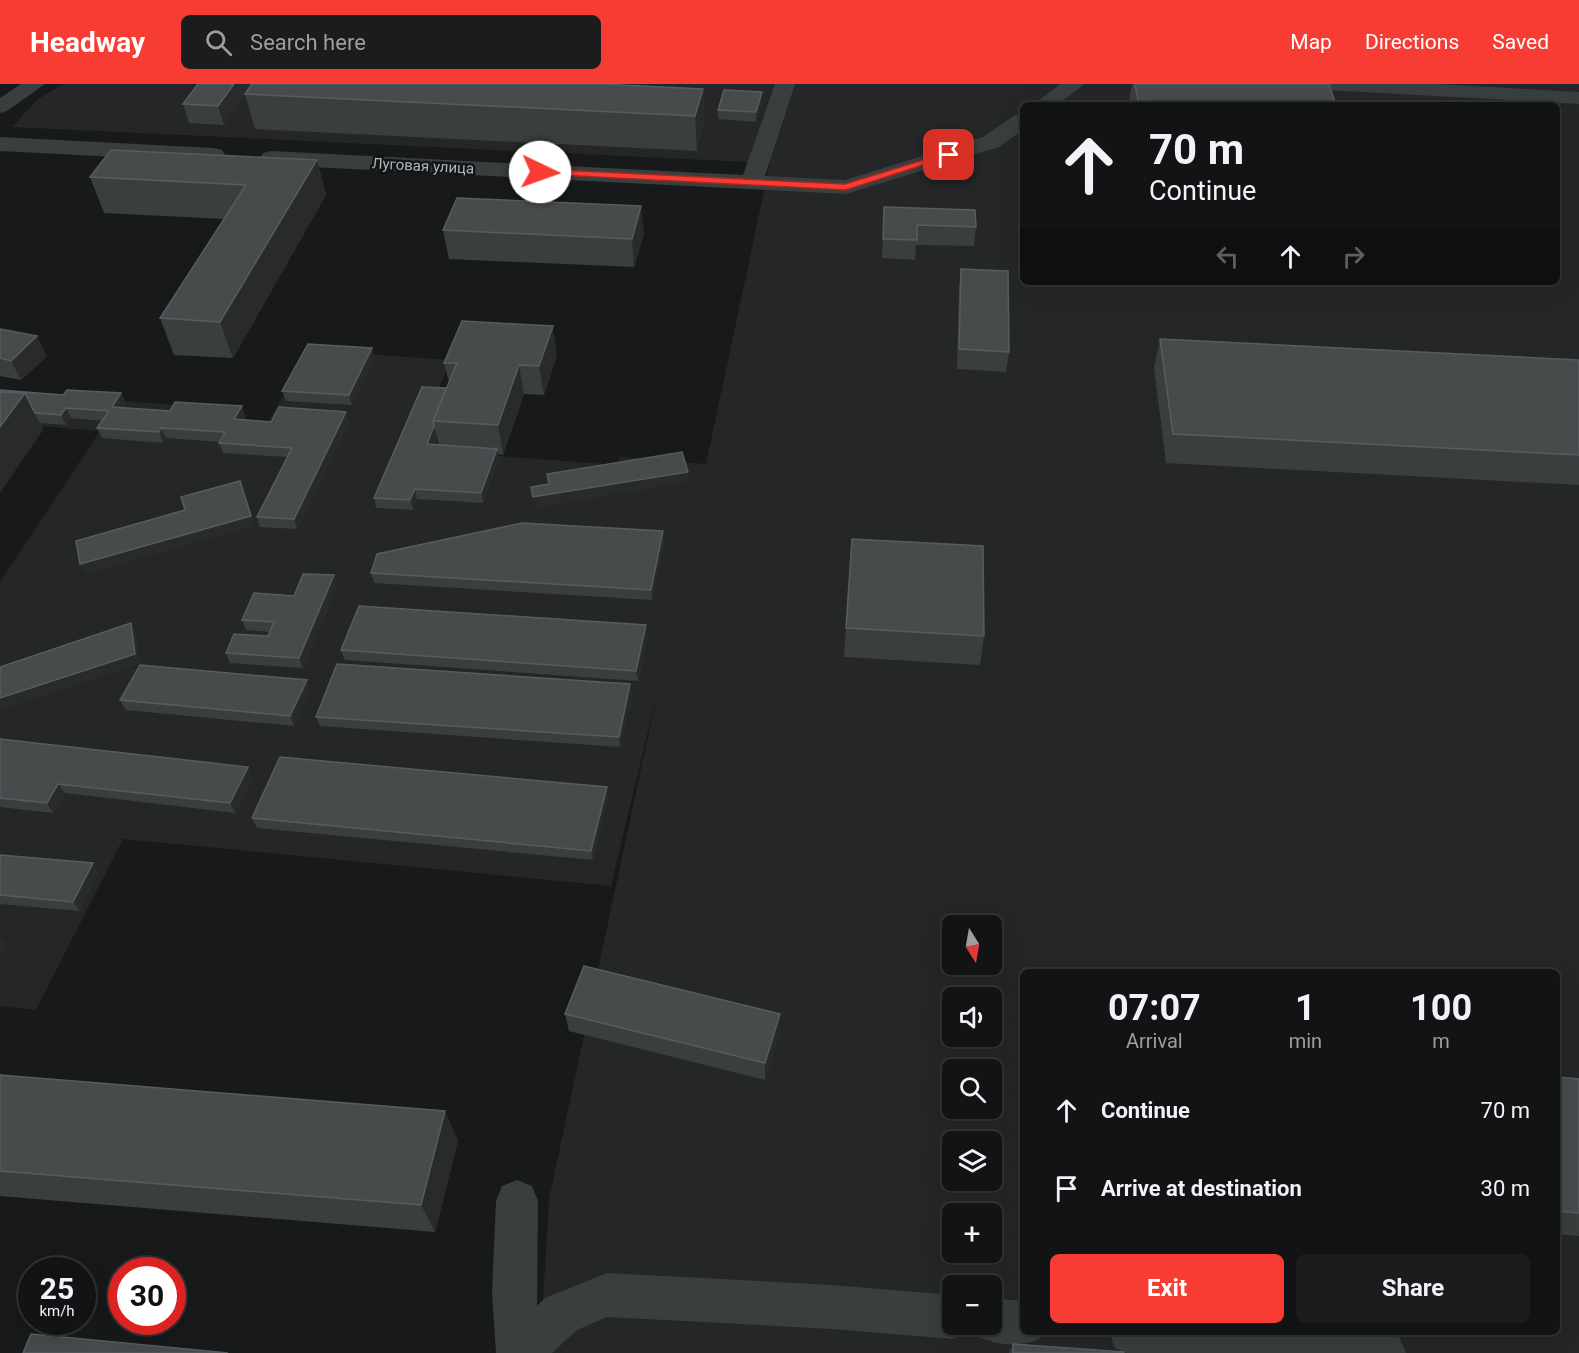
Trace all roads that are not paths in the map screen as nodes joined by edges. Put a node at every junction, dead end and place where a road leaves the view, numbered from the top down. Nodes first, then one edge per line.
1 (35, 84) edge
2 (785, 84) edge
3 (1074, 84) edge
4 (1324, 84) edge
5 (1579, 98) edge
6 (4, 100) edge
7 (1048, 102) edge
8 (1020, 122) edge
9 (0, 144) edge
10 (752, 183) junction
11 (517, 1202) dead end
12 (942, 1316) edge
13 (1002, 1321) edge
14 (1020, 1323) edge
15 (1167, 1335) edge
16 (519, 1352) edge
17 (1383, 1353) edge

1 - 6 street
2 - 10 street
3 - 7 street
4 - 5 street
8 - 10 street, Луговая улица
9 - 10 street, Луговая улица
11 - 16 street
12 - 16 street
13 - 14 street
15 - 17 street

